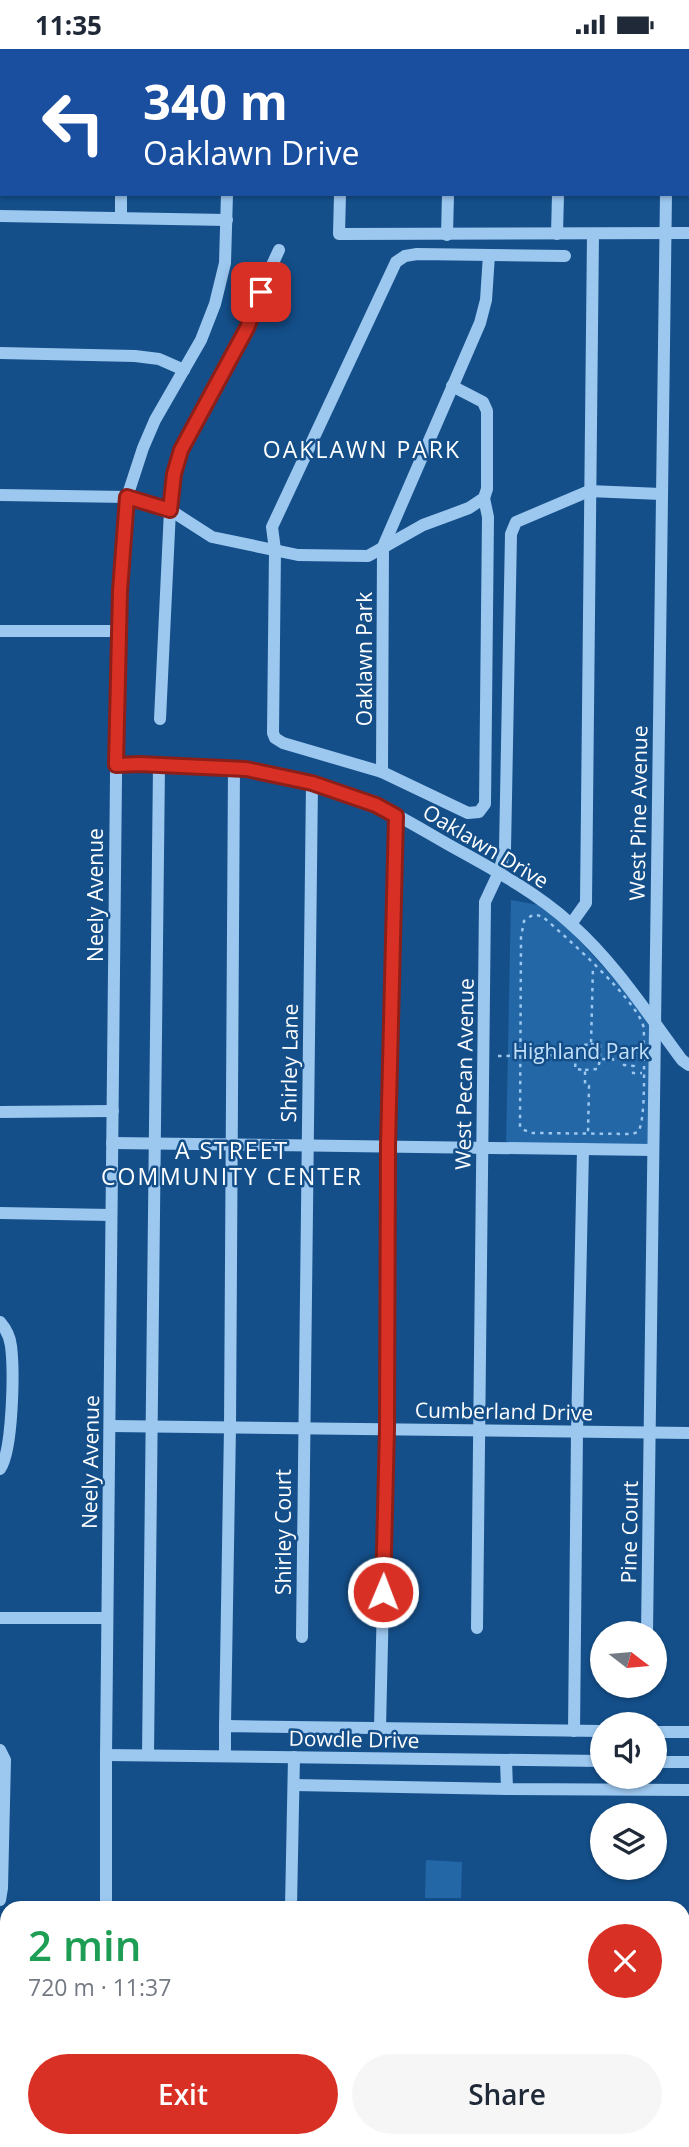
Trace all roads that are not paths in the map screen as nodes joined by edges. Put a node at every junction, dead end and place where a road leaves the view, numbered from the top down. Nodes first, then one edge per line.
1 (121, 196) edge
2 (227, 196) edge
3 (340, 196) edge
4 (448, 196) edge
5 (558, 196) edge
6 (666, 196) edge
7 (0, 216) edge
8 (121, 218) junction
9 (227, 220) junction
10 (689, 233) edge
11 (557, 234) junction
12 (593, 234) junction
13 (665, 234) junction
14 (447, 235) junction
15 (279, 250) dead end
16 (489, 255) junction
17 (565, 256) dead end
18 (0, 353) edge
19 (184, 370) junction
20 (452, 386) junction
21 (589, 491) junction
22 (661, 494) junction
23 (0, 495) edge
24 (127, 497) junction
25 (484, 498) junction
26 (170, 510) junction
27 (383, 547) junction
28 (275, 550) junction
29 (0, 631) edge
30 (118, 631) junction
31 (160, 719) dead end
32 (116, 765) junction
33 (159, 765) junction
34 (234, 768) junction
35 (382, 772) junction
36 (312, 783) junction
37 (396, 816) junction
38 (499, 872) junction
39 (572, 924) junction
40 (654, 1023) junction
41 (689, 1065) edge
42 (113, 1111) junction
43 (0, 1112) edge
44 (113, 1143) junction
45 (155, 1144) junction
46 (232, 1144) junction
47 (307, 1145) junction
48 (388, 1146) junction
49 (483, 1148) junction
50 (585, 1149) junction
51 (653, 1150) junction
52 (0, 1213) edge
53 (111, 1215) junction
54 (0, 1322) edge
55 (110, 1426) junction
56 (152, 1426) junction
57 (230, 1427) junction
58 (303, 1428) junction
59 (387, 1429) junction
60 (479, 1431) junction
61 (577, 1432) junction
62 (650, 1432) junction
63 (689, 1433) edge
64 (0, 1469) edge
65 (0, 1618) edge
66 (107, 1618) junction
67 (647, 1621) edge
68 (477, 1628) dead end
69 (302, 1637) dead end
70 (225, 1726) junction
71 (380, 1728) junction
72 (574, 1731) junction
73 (590, 1731) edge
74 (667, 1732) edge
75 (689, 1732) edge
76 (0, 1750) edge
77 (106, 1755) junction
78 (148, 1755) junction
79 (225, 1756) junction
80 (294, 1757) junction
81 (506, 1760) junction
82 (590, 1761) edge
83 (667, 1762) edge
84 (689, 1762) edge
85 (294, 1785) junction
86 (507, 1789) junction
87 (689, 1790) edge
88 (0, 1901) edge
89 (106, 1901) edge
90 (291, 1901) edge

1 - 8 street
2 - 9 street, Neely Avenue
3 - 14 street
4 - 14 street
5 - 11 street
6 - 13 street, West Pine Avenue
7 - 8 street
8 - 9 street
9 - 19 street, Neely Avenue
10 - 13 street
11 - 12 street
11 - 14 street
12 - 13 street
12 - 21 street
13 - 22 street, West Pine Avenue
15 - 26 street
16 - 17 street
16 - 20 street, Oaklawn Park
16 - 28 street
18 - 19 street
19 - 24 street, Neely Avenue
20 - 25 street
20 - 27 street, Oaklawn Park
21 - 22 street
21 - 38 street, West Pecan Avenue
21 - 39 street
22 - 40 street, West Pine Avenue
23 - 24 street
24 - 26 street
24 - 30 street, Neely Avenue
25 - 27 street
25 - 35 street
26 - 28 street
26 - 31 street
27 - 28 street
27 - 35 street, Oaklawn Park
28 - 35 street
29 - 30 street
30 - 32 street, Neely Avenue
32 - 33 street, Oaklawn Drive
32 - 42 street, Neely Avenue
33 - 34 street, Oaklawn Drive
33 - 45 street
34 - 36 street, Oaklawn Drive
34 - 46 street
36 - 37 street, Oaklawn Drive
36 - 47 street, Shirley Lane
37 - 38 street, Oaklawn Drive
37 - 48 street
38 - 39 street, Oaklawn Drive
38 - 49 street, West Pecan Avenue
39 - 40 street, Oaklawn Drive
40 - 41 street, Oaklawn Drive
40 - 51 street, West Pine Avenue
42 - 43 street
42 - 44 street, Neely Avenue
44 - 45 street
44 - 53 street, Neely Avenue
45 - 46 street
45 - 56 street
46 - 47 street
46 - 57 street
47 - 48 street
47 - 58 street, Shirley Lane
48 - 49 street
48 - 59 street
49 - 50 street
49 - 60 street, West Pecan Avenue
50 - 51 street
50 - 61 street
51 - 62 street, West Pine Avenue
52 - 53 street
53 - 55 street, Neely Avenue
54 - 64 street
55 - 56 street, Cumberland Drive
55 - 66 street, Neely Avenue
56 - 57 street, Cumberland Drive
56 - 78 street
57 - 58 street, Cumberland Drive
57 - 70 street
58 - 59 street, Cumberland Drive
58 - 69 street, Shirley Court
59 - 60 street, Cumberland Drive
59 - 71 street
60 - 61 street, Cumberland Drive
60 - 68 street, West Pecan Avenue
61 - 62 street, Cumberland Drive
61 - 72 street
62 - 63 street, Cumberland Drive
62 - 67 street, Pine Court
65 - 66 street
66 - 77 street, Neely Avenue
70 - 71 street
70 - 79 street
71 - 72 street
72 - 73 street
74 - 75 street
76 - 88 street
77 - 78 street, Dowdle Drive
77 - 89 street, Neely Avenue
78 - 79 street, Dowdle Drive
79 - 80 street, Dowdle Drive
80 - 81 street, Dowdle Drive
80 - 85 street
81 - 82 street, Dowdle Drive
81 - 86 street
83 - 84 street
85 - 86 street
85 - 90 street
86 - 87 street

